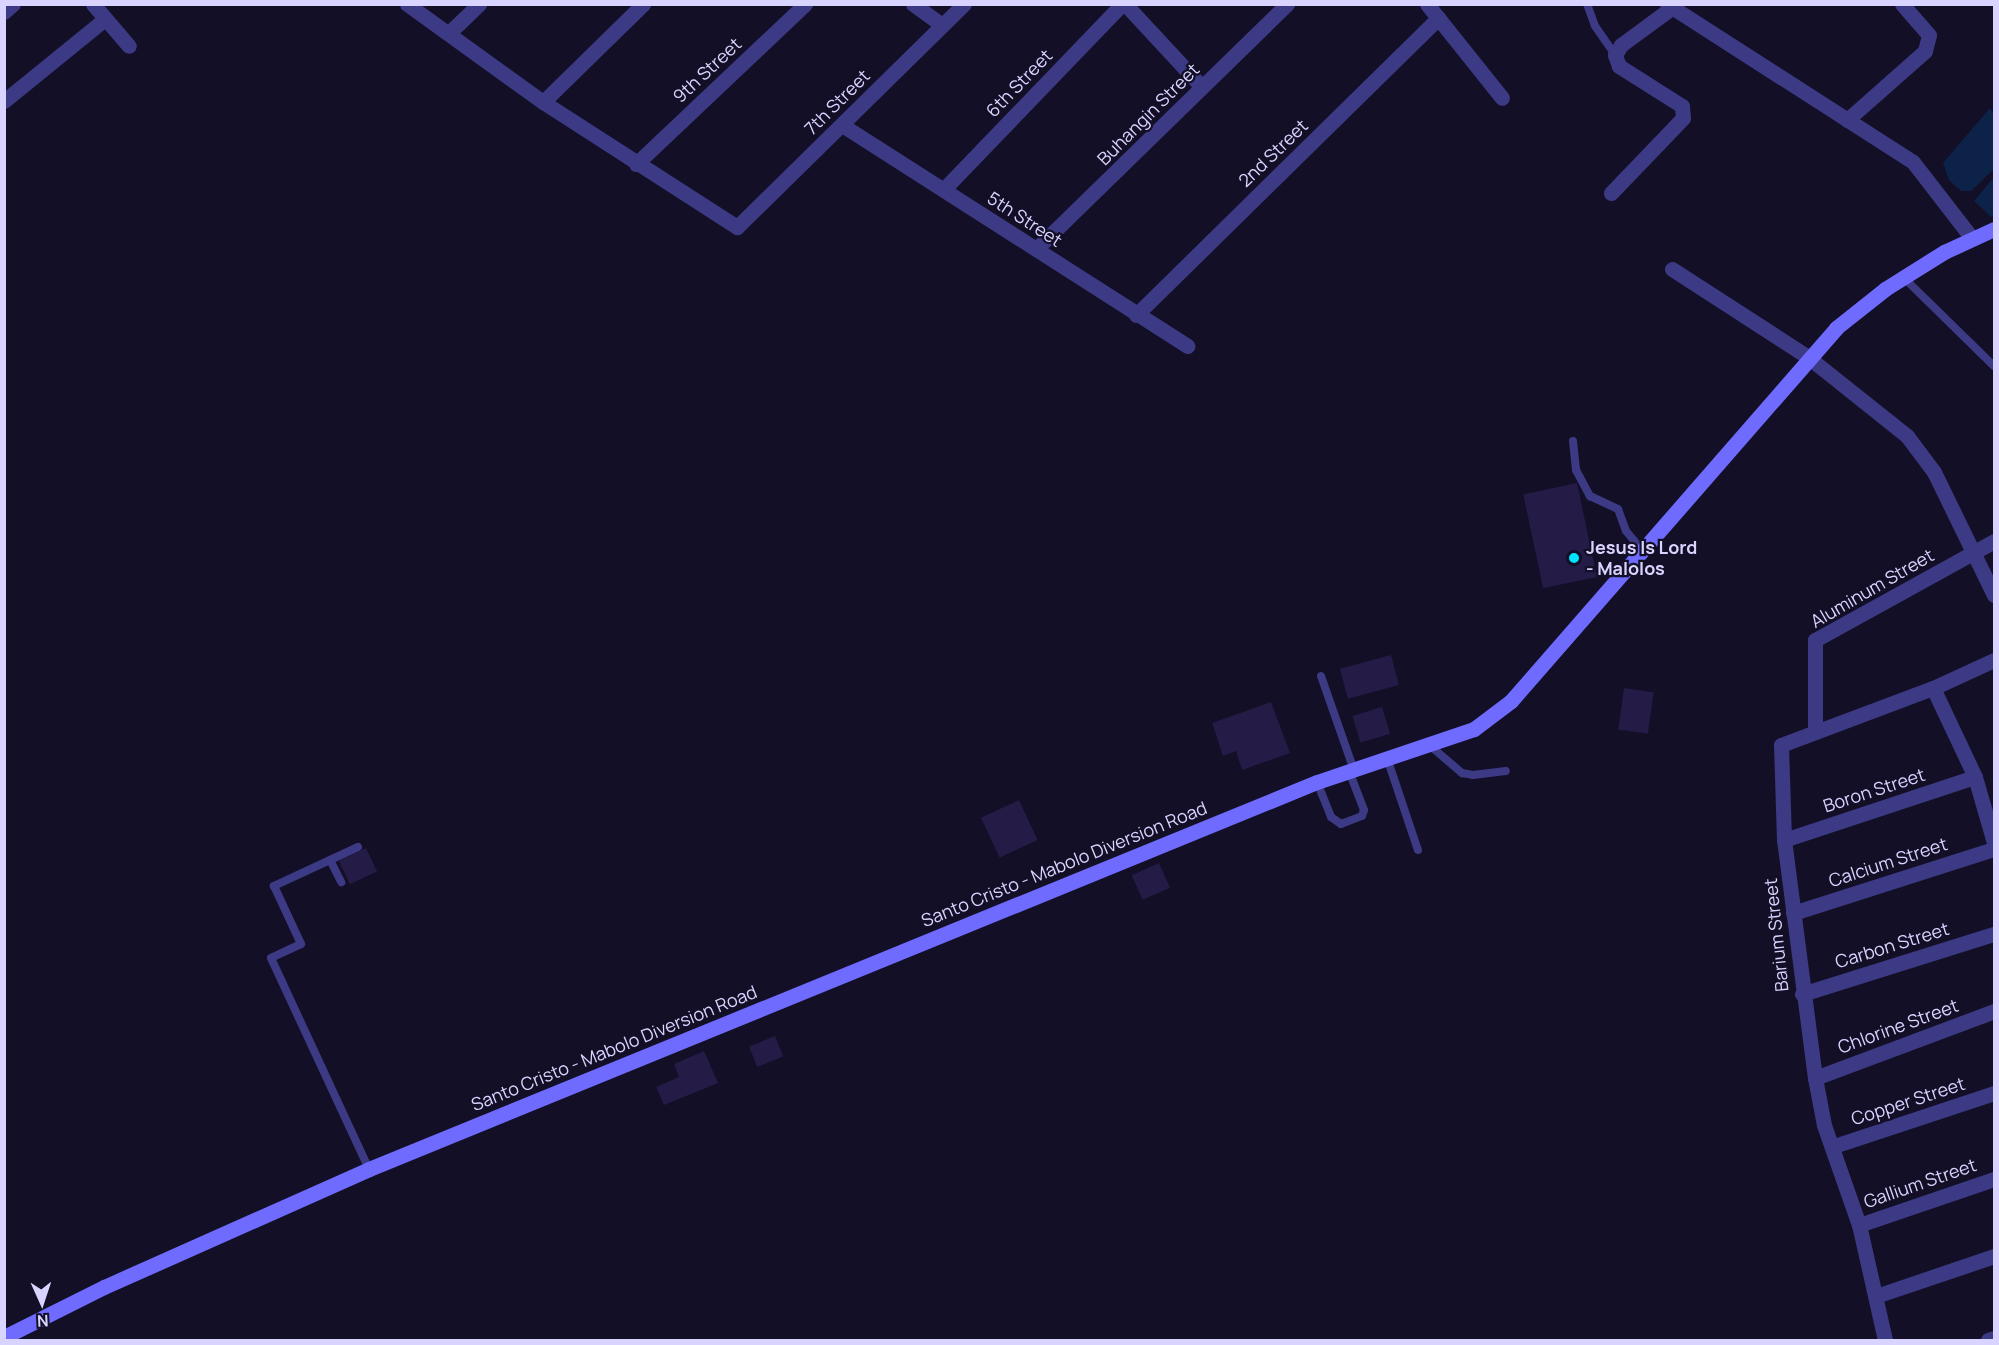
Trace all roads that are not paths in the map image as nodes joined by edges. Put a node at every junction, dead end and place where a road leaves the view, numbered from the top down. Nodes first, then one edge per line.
1 (13, 4) edge
2 (93, 4) edge
3 (407, 4) edge
4 (479, 4) edge
5 (643, 4) edge
6 (805, 4) edge
7 (913, 4) edge
8 (964, 4) edge
9 (1124, 4) edge
10 (1427, 4) edge
11 (1587, 4) edge
12 (1902, 4) edge
13 (1282, 6) edge
14 (1668, 7) edge
15 (4, 12) edge
16 (1438, 18) junction
17 (105, 19) junction
18 (942, 25) junction
19 (449, 33) junction
20 (129, 46) dead end
21 (1615, 55) junction
22 (1202, 87) junction
23 (1502, 98) dead end
24 (4, 101) edge
25 (543, 102) junction
26 (1847, 120) junction
27 (842, 125) junction
28 (636, 164) junction
29 (944, 189) junction
30 (1611, 193) dead end
31 (1995, 229) edge
32 (1971, 237) junction
33 (1036, 249) junction
34 (1672, 269) dead end
35 (1903, 277) junction
36 (1136, 315) junction
37 (1187, 346) dead end
38 (1808, 357) junction
39 (1995, 366) edge
40 (1573, 441) dead end
41 (1995, 541) edge
42 (1641, 549) junction
43 (1972, 553) junction
44 (1995, 595) edge
45 (1995, 660) edge
46 (1322, 676) dead end
47 (1933, 688) junction
48 (1815, 732) junction
49 (1428, 744) junction
50 (1387, 758) junction
51 (1352, 770) junction
52 (1506, 771) dead end
53 (1976, 777) junction
54 (1317, 782) junction
55 (1785, 840) junction
56 (1995, 843) edge
57 (358, 848) dead end
58 (1995, 849) edge
59 (1418, 850) dead end
60 (330, 860) junction
61 (341, 882) dead end
62 (1793, 913) junction
63 (1995, 934) edge
64 (1802, 994) junction
65 (1995, 1011) edge
66 (1815, 1078) junction
67 (1995, 1093) edge
68 (1834, 1146) junction
69 (369, 1169) junction
70 (1995, 1179) edge
71 (1859, 1225) junction
72 (1995, 1256) edge
73 (1876, 1296) junction
74 (4, 1337) edge
75 (1995, 1338) edge
76 (1885, 1341) edge
77 (1988, 1341) edge

1 - 15 street
2 - 17 street
3 - 19 street
4 - 19 street
5 - 25 street
6 - 28 street, 9th Street
7 - 18 street
8 - 18 street, 7th Street
9 - 22 street
9 - 29 street, 6th Street
10 - 16 street
11 - 21 lane
12 - 26 street
13 - 22 street, Buhangin Street
14 - 21 street
14 - 26 street
16 - 23 street
16 - 36 street, 2nd Street
17 - 20 street
17 - 24 street
18 - 27 street, 7th Street
19 - 25 street
21 - 30 street
22 - 33 street, Buhangin Street
25 - 28 street
26 - 32 street
27 - 28 street, 7th Street
27 - 29 street, 5th Street
29 - 33 street, 5th Street
31 - 32 street, Santo Cristo - Mabolo Diversion Road
32 - 35 street, Santo Cristo - Mabolo Diversion Road
33 - 36 street, 5th Street
34 - 38 street
35 - 38 street, Santo Cristo - Mabolo Diversion Road
35 - 39 lane
36 - 37 street, 5th Street
38 - 42 street, Santo Cristo - Mabolo Diversion Road
38 - 43 street
40 - 42 lane
41 - 43 street, Aluminum Street
42 - 49 street, Santo Cristo - Mabolo Diversion Road
43 - 44 street
43 - 48 street, Aluminum Street
45 - 47 street, Barium Street
46 - 51 lane
47 - 48 street, Barium Street
47 - 53 street
48 - 55 street, Barium Street
49 - 50 street, Santo Cristo - Mabolo Diversion Road
49 - 52 lane
50 - 51 street, Santo Cristo - Mabolo Diversion Road
50 - 59 lane
51 - 54 street, Santo Cristo - Mabolo Diversion Road
51 - 54 lane
53 - 55 street, Boron Street
53 - 56 street
54 - 69 street, Santo Cristo - Mabolo Diversion Road
55 - 62 street, Barium Street
57 - 60 lane
58 - 62 street, Calcium Street
60 - 61 lane
60 - 69 lane
62 - 64 street, Barium Street
63 - 64 street, Carbon Street
64 - 66 street, Barium Street
65 - 66 street, Chlorine Street
66 - 68 street, Barium Street
67 - 68 street, Copper Street
68 - 71 street, Barium Street
69 - 74 street, Santo Cristo - Mabolo Diversion Road
70 - 71 street, Gallium Street
71 - 73 street, Barium Street
72 - 73 street
73 - 76 street, Barium Street
75 - 77 street

